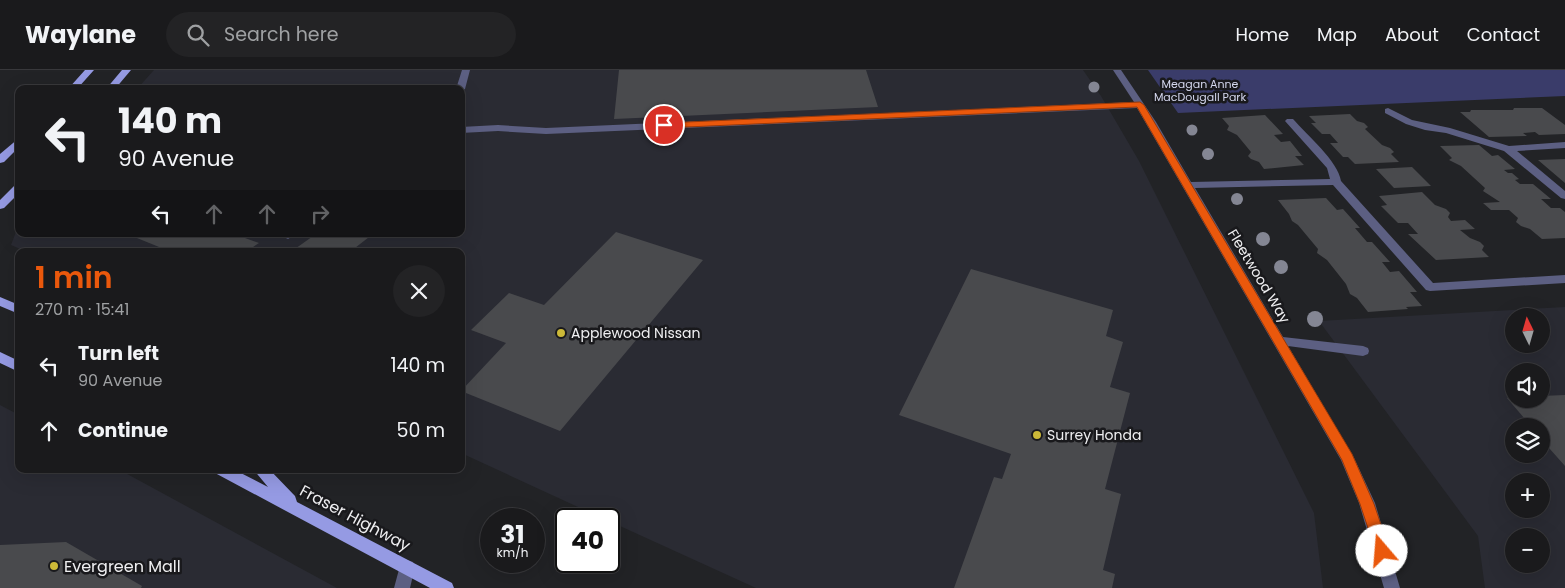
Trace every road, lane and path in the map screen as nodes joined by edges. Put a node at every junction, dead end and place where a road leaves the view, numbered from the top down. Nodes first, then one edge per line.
1 (90, 70) edge
2 (127, 70) edge
3 (466, 70) edge
4 (1117, 70) edge
5 (76, 85) edge
6 (114, 85) edge
7 (461, 85) edge
8 (1140, 105) junction
9 (1388, 111) dead end
10 (1290, 121) dead end
11 (465, 130) edge
12 (15, 145) edge
13 (1565, 145) edge
14 (1508, 148) junction
15 (0, 160) edge
16 (1336, 182) junction
17 (1188, 185) junction
18 (15, 191) edge
19 (1565, 196) edge
20 (0, 206) edge
21 (1565, 279) edge
22 (0, 301) edge
23 (15, 308) edge
24 (1280, 341) junction
25 (1362, 351) dead end
26 (0, 357) edge
27 (15, 365) edge
28 (228, 473) edge
29 (264, 473) edge
30 (296, 508) junction
31 (406, 568) junction
32 (402, 588) edge
33 (446, 588) edge
34 (1392, 588) edge

1 - 5 main road
2 - 6 main road
3 - 7 street
4 - 8 street, Fleetwood Way
8 - 11 street
8 - 17 street, Fleetwood Way
9 - 14 street
10 - 16 street
12 - 15 main road
13 - 14 street
14 - 19 street
16 - 17 street
16 - 21 street
17 - 24 street, Fleetwood Way
18 - 20 main road
22 - 23 main road
24 - 25 street
24 - 34 street, Fleetwood Way
26 - 27 main road
28 - 30 main road, Fraser Highway
29 - 30 main road
30 - 31 main road, Fraser Highway
31 - 32 street
31 - 33 main road, Fraser Highway

